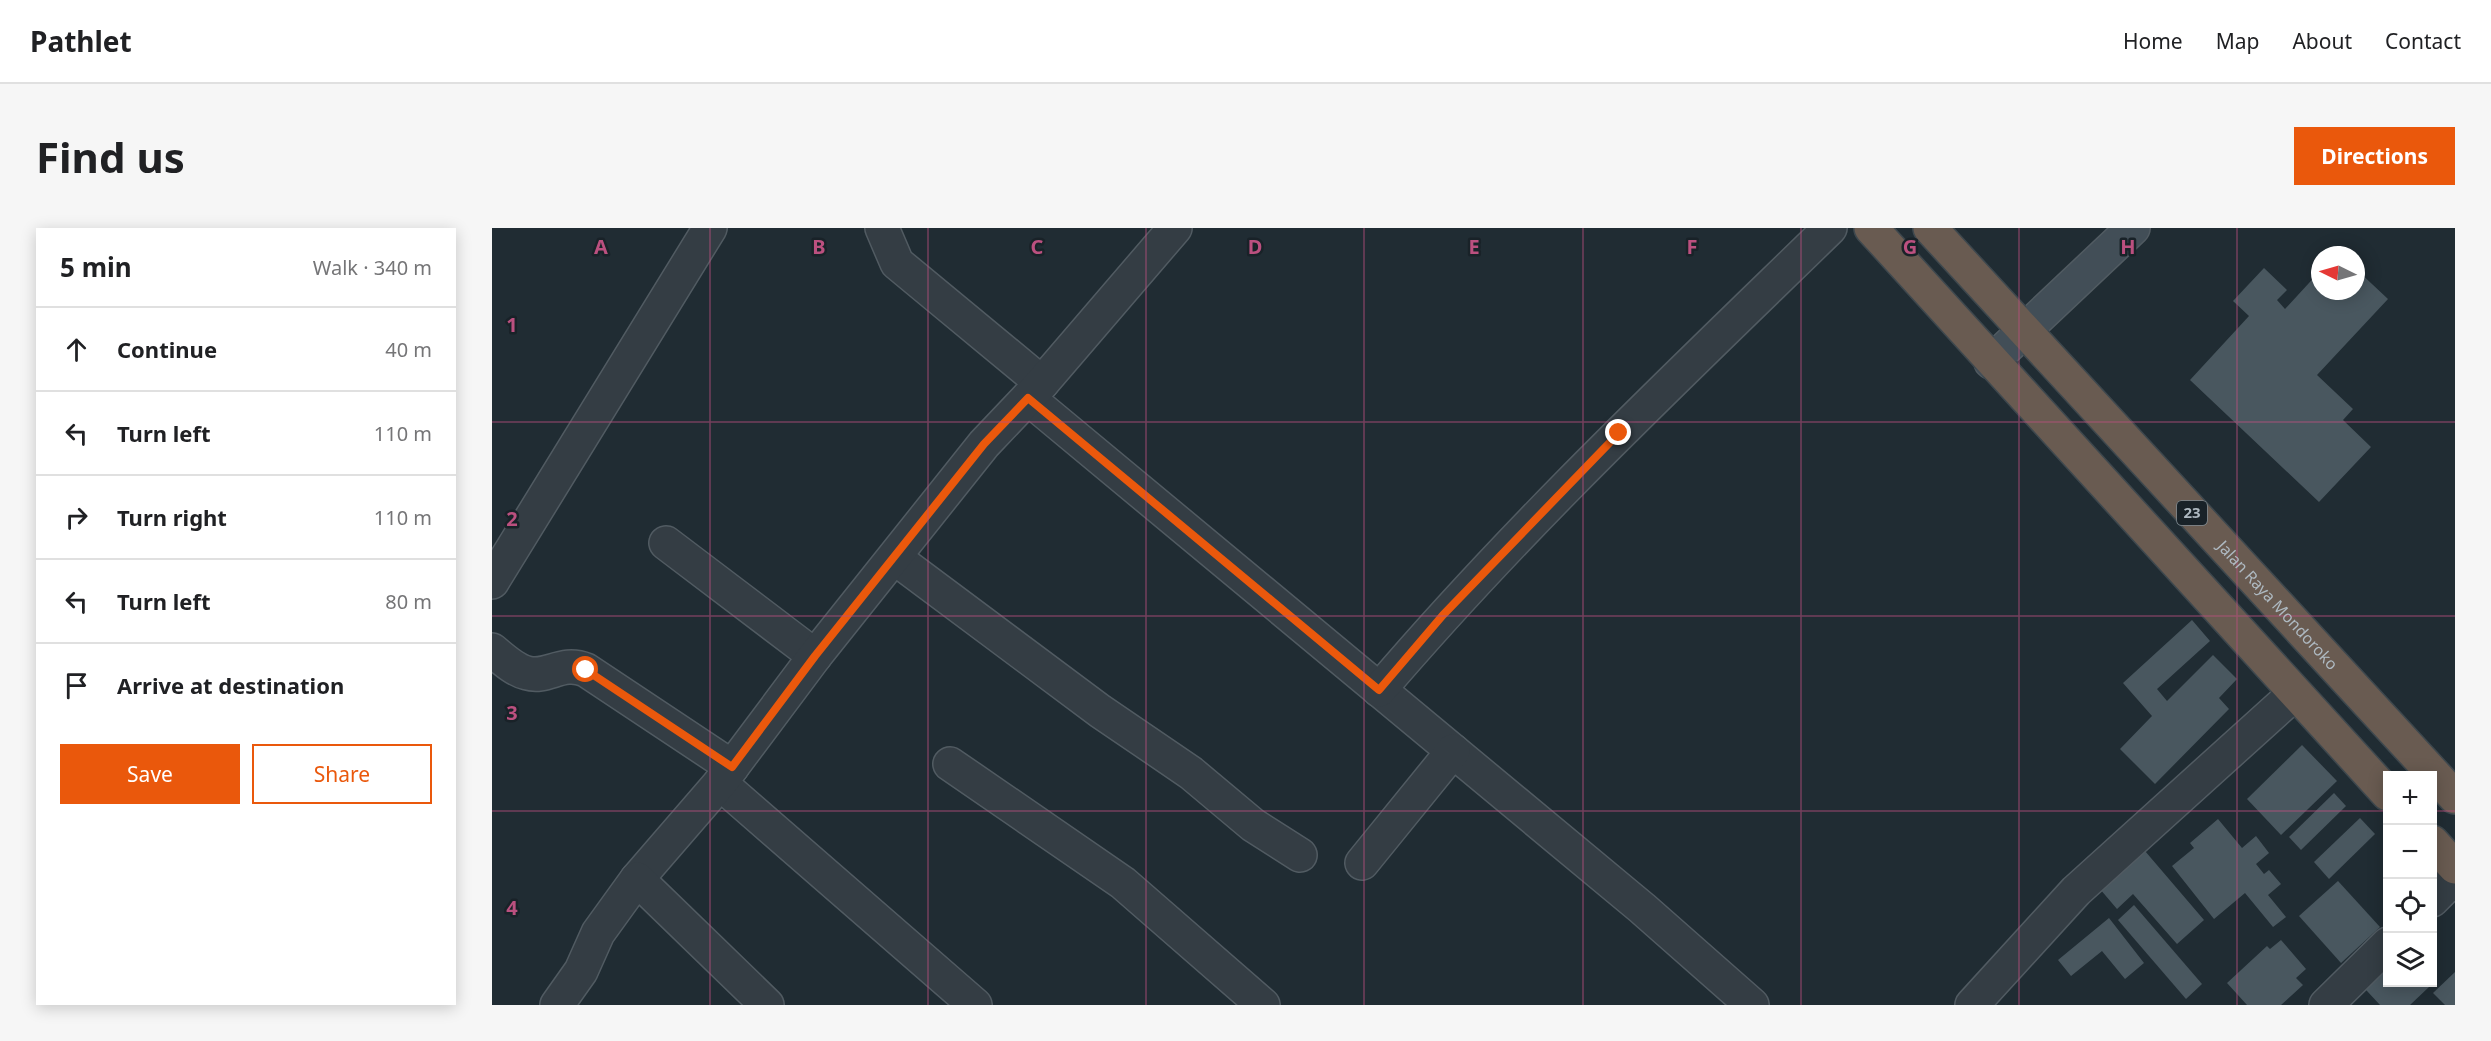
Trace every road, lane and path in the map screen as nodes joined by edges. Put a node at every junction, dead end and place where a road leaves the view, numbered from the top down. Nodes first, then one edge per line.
1 (710, 228) edge
2 (882, 228) edge
3 (1175, 228) edge
4 (1830, 228) edge
5 (1871, 228) edge
6 (1930, 228) edge
7 (2133, 228) edge
8 (2024, 331) junction
9 (1991, 362) junction
10 (1035, 390) junction
11 (666, 543) dead end
12 (895, 558) junction
13 (492, 582) edge
14 (492, 650) edge
15 (815, 656) junction
16 (1379, 690) junction
17 (2294, 694) junction
18 (1453, 751) junction
19 (950, 764) dead end
20 (726, 775) junction
21 (2383, 789) edge
22 (2455, 797) edge
23 (2437, 847) edge
24 (1300, 855) dead end
25 (1362, 863) dead end
26 (2455, 867) edge
27 (2455, 877) edge
28 (637, 879) junction
29 (2437, 896) edge
30 (2383, 949) edge
31 (557, 1005) edge
32 (767, 1005) edge
33 (975, 1005) edge
34 (1263, 1005) edge
35 (1752, 1005) edge
36 (1972, 1005) edge
37 (2326, 1005) edge

1 - 13 street
2 - 10 street
3 - 10 street
4 - 16 street
5 - 9 highway
6 - 8 highway, Jalan Raya Mondoroko / 23
7 - 8 street
8 - 9 street
8 - 22 highway, Jalan Raya Mondoroko / 23
9 - 17 highway
10 - 12 street
10 - 16 street
11 - 15 street
12 - 15 street
12 - 24 street
14 - 20 street
15 - 20 street
16 - 18 street
17 - 21 highway
17 - 36 street
18 - 25 street
18 - 35 street
19 - 34 street
20 - 28 street
20 - 33 street
23 - 26 highway
27 - 29 street
28 - 31 street
28 - 32 street
30 - 37 street

